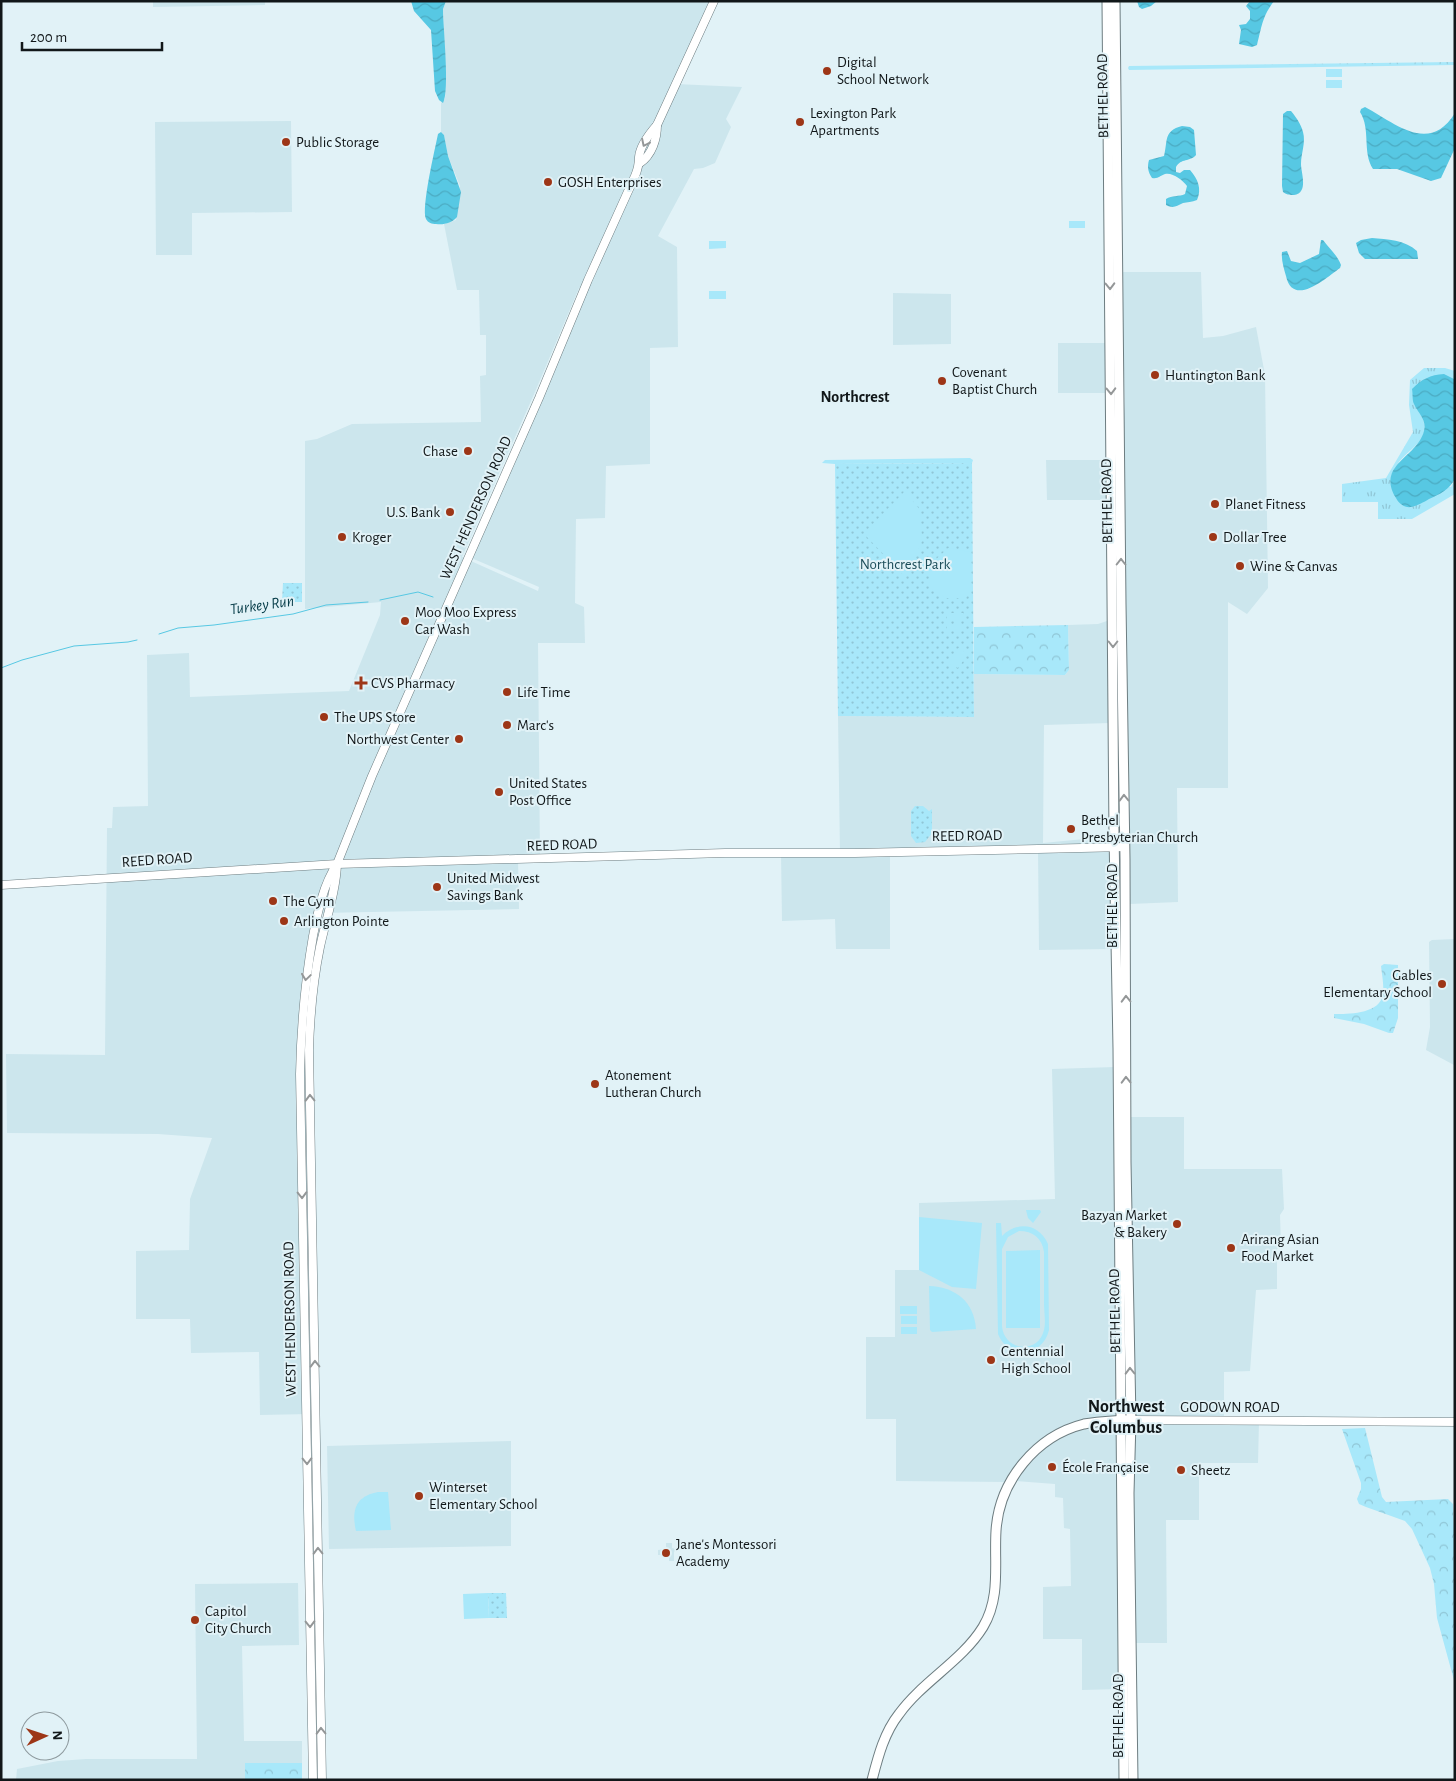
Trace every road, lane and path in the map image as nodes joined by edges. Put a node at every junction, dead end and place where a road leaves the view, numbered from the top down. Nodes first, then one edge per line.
1 (714, 1) edge
2 (1107, 1) edge
3 (1116, 1) edge
4 (1114, 847) junction
5 (1125, 847) junction
6 (337, 864) junction
7 (1, 885) edge
8 (316, 922) junction
9 (304, 953) dead end
10 (1131, 1420) junction
11 (1120, 1421) junction
12 (1455, 1422) edge
13 (313, 1780) edge
14 (322, 1780) edge
15 (872, 1780) edge
16 (1124, 1780) edge
17 (1132, 1780) edge

1 - 6 main road, WEST HENDERSON ROAD
2 -> 4 main road, BETHEL ROAD
5 -> 3 main road, BETHEL ROAD
4 - 5 main road, REED ROAD
4 - 6 main road, REED ROAD
4 - 11 main road, BETHEL ROAD
10 -> 5 main road, BETHEL ROAD
6 - 7 main road, REED ROAD
6 - 8 main road, WEST HENDERSON ROAD
14 -> 6 main road, WEST HENDERSON ROAD
8 - 9 main road
8 -> 13 main road, WEST HENDERSON ROAD
10 - 11 main road, GODOWN ROAD
10 - 12 main road, GODOWN ROAD
10 - 17 main road, BETHEL ROAD
11 - 15 main road, GODOWN ROAD
11 - 16 main road, BETHEL ROAD

